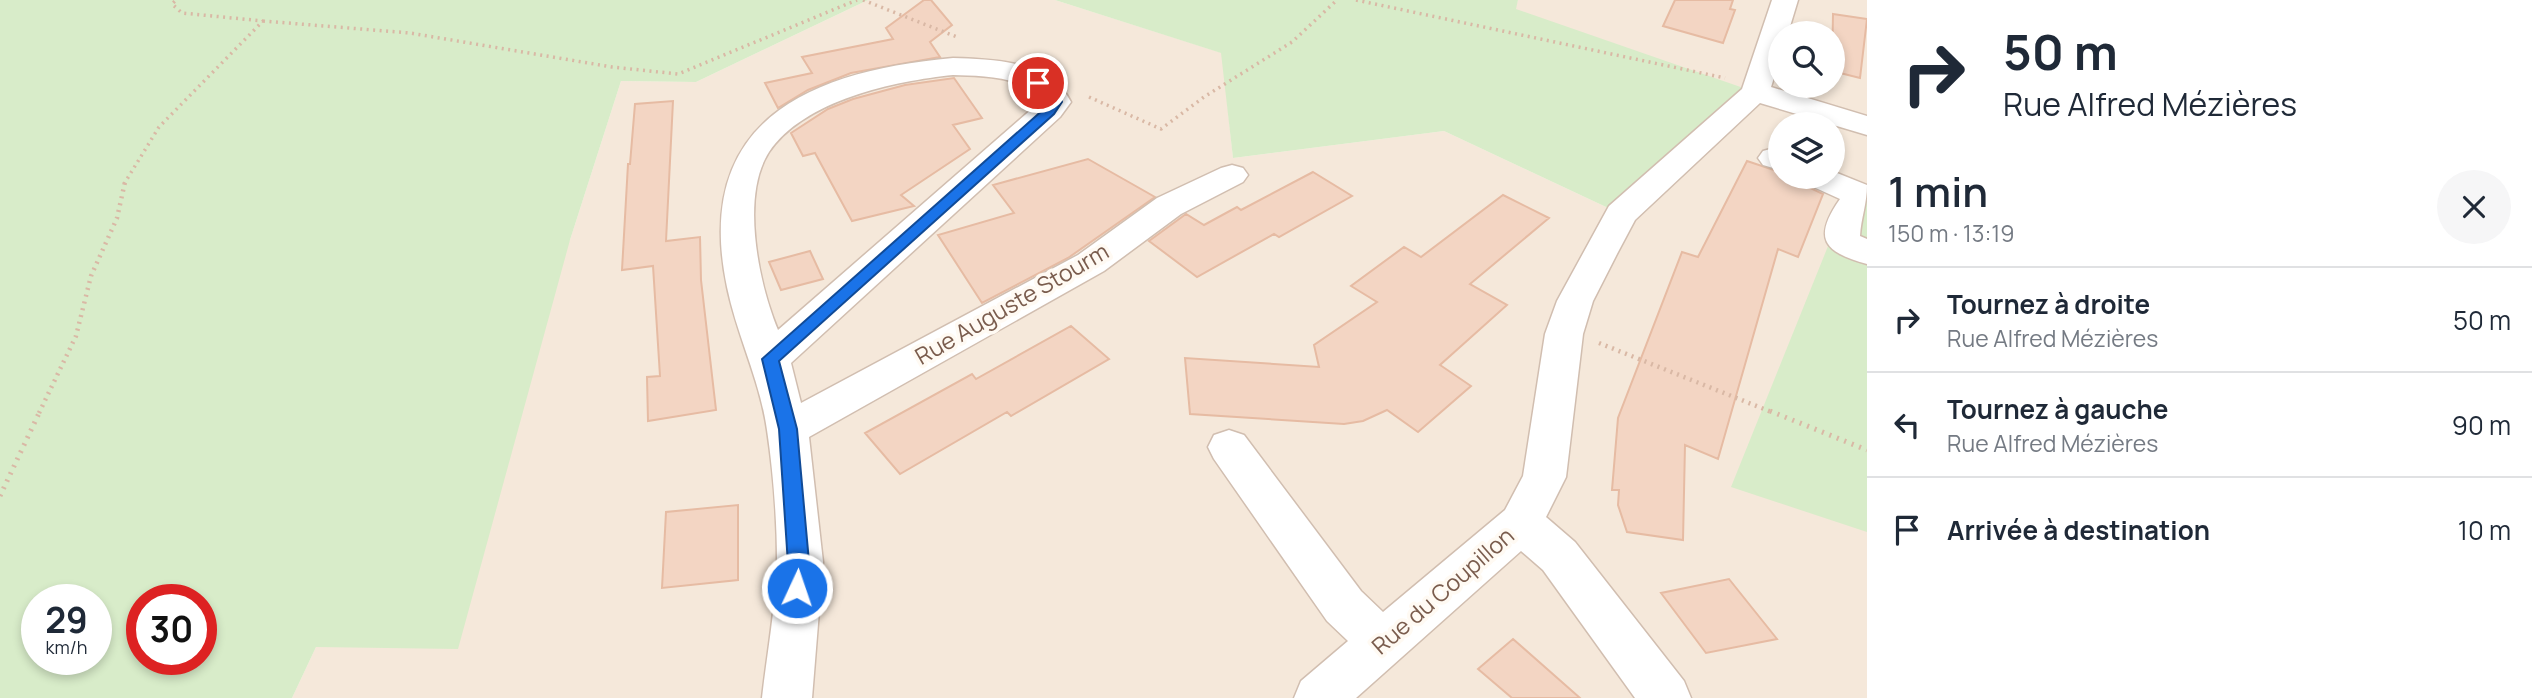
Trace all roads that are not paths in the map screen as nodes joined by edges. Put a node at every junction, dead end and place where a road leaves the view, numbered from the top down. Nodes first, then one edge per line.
1 (1785, 0) edge
2 (1756, 89) junction
3 (1867, 126) edge
4 (1233, 175) dead end
5 (1845, 188) edge
6 (1863, 196) edge
7 (1867, 252) edge
8 (770, 359) junction
9 (788, 429) junction
10 (1229, 447) dead end
11 (1521, 523) junction
12 (1383, 643) junction
13 (787, 698) edge
14 (1319, 698) edge
15 (1666, 698) edge

1 - 2 street, Rue du Coupillon
2 - 3 street
2 - 11 street, Rue du Coupillon
4 - 9 street, Rue Auguste Stourm
5 - 6 street
6 - 7 street
8 - 8 street
8 - 9 street
9 - 13 street
10 - 12 street
11 - 12 street, Rue du Coupillon
11 - 15 street
12 - 14 street, Rue du Coupillon

